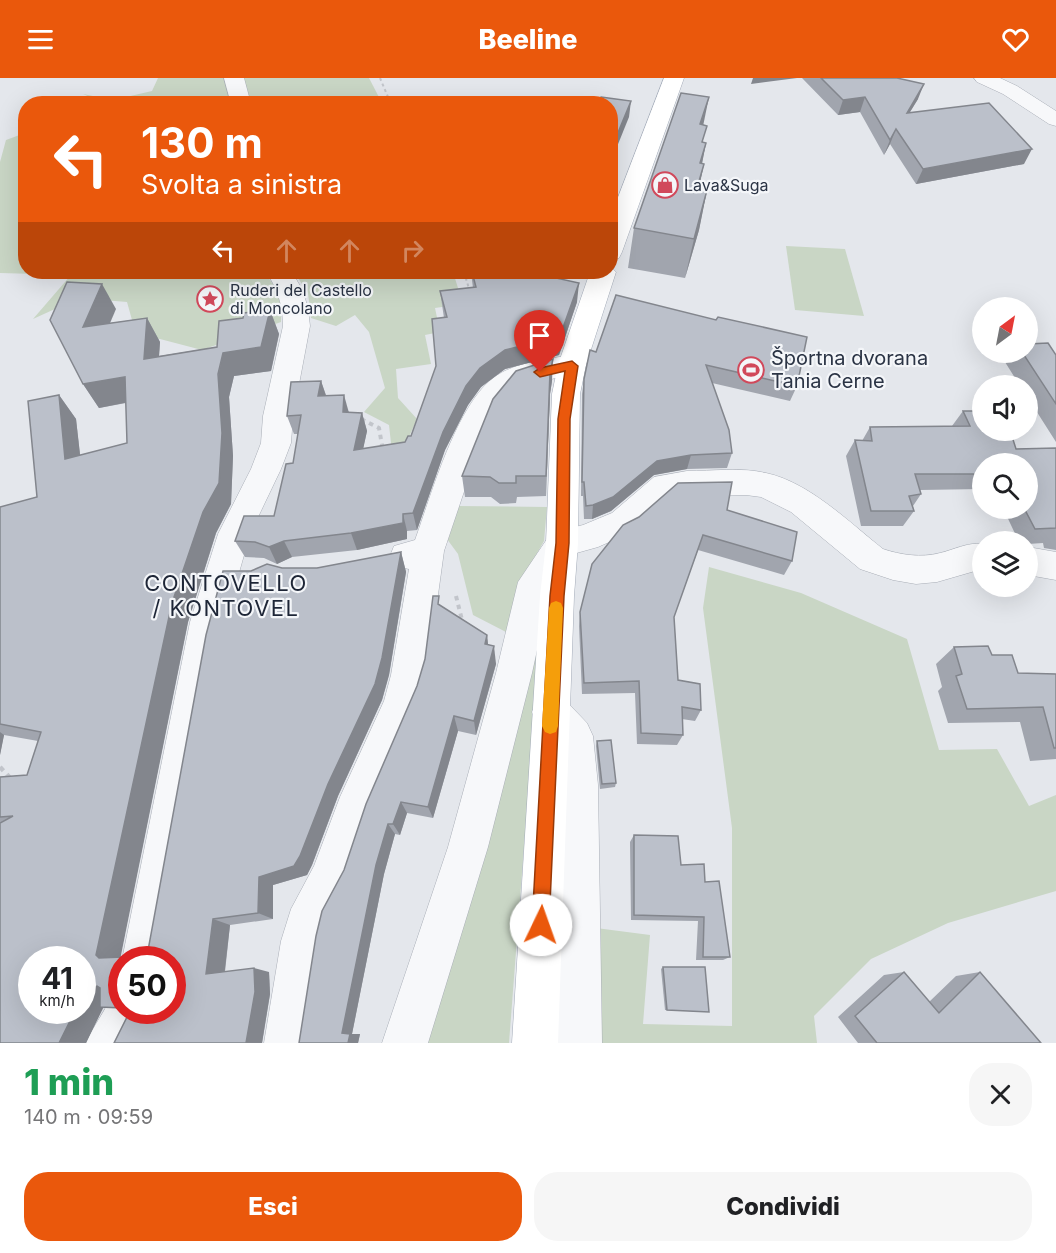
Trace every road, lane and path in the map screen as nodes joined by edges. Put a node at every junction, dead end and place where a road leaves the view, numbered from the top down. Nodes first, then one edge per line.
1 (234, 78) edge
2 (380, 78) edge
3 (674, 78) edge
4 (984, 78) edge
5 (239, 96) edge
6 (388, 96) edge
7 (1056, 120) edge
8 (618, 230) edge
9 (284, 279) edge
10 (466, 279) edge
11 (601, 279) edge
12 (472, 297) edge
13 (572, 366) junction
14 (359, 418) edge
15 (384, 460) edge
16 (562, 543) junction
17 (428, 551) junction
18 (972, 559) edge
19 (377, 562) edge
20 (1038, 563) edge
21 (1056, 566) edge
22 (455, 591) dead end
23 (464, 628) edge
24 (551, 712) junction
25 (0, 767) edge
26 (14, 783) edge
27 (147, 946) edge
28 (122, 1024) edge
29 (109, 1043) edge
30 (287, 1043) edge
31 (405, 1043) edge
32 (535, 1043) edge
33 (579, 1043) edge

1 - 5 street
2 - 6 path
3 - 8 main road
4 - 7 street
9 - 27 street
10 - 12 path
11 - 13 main road
13 - 16 main road
13 - 17 street
14 - 15 path
16 - 18 street
16 - 24 main road
16 - 31 street
17 - 19 street
17 - 30 street
20 - 21 street
22 - 23 path
24 - 32 main road
24 - 33 street
25 - 26 path
28 - 29 street

